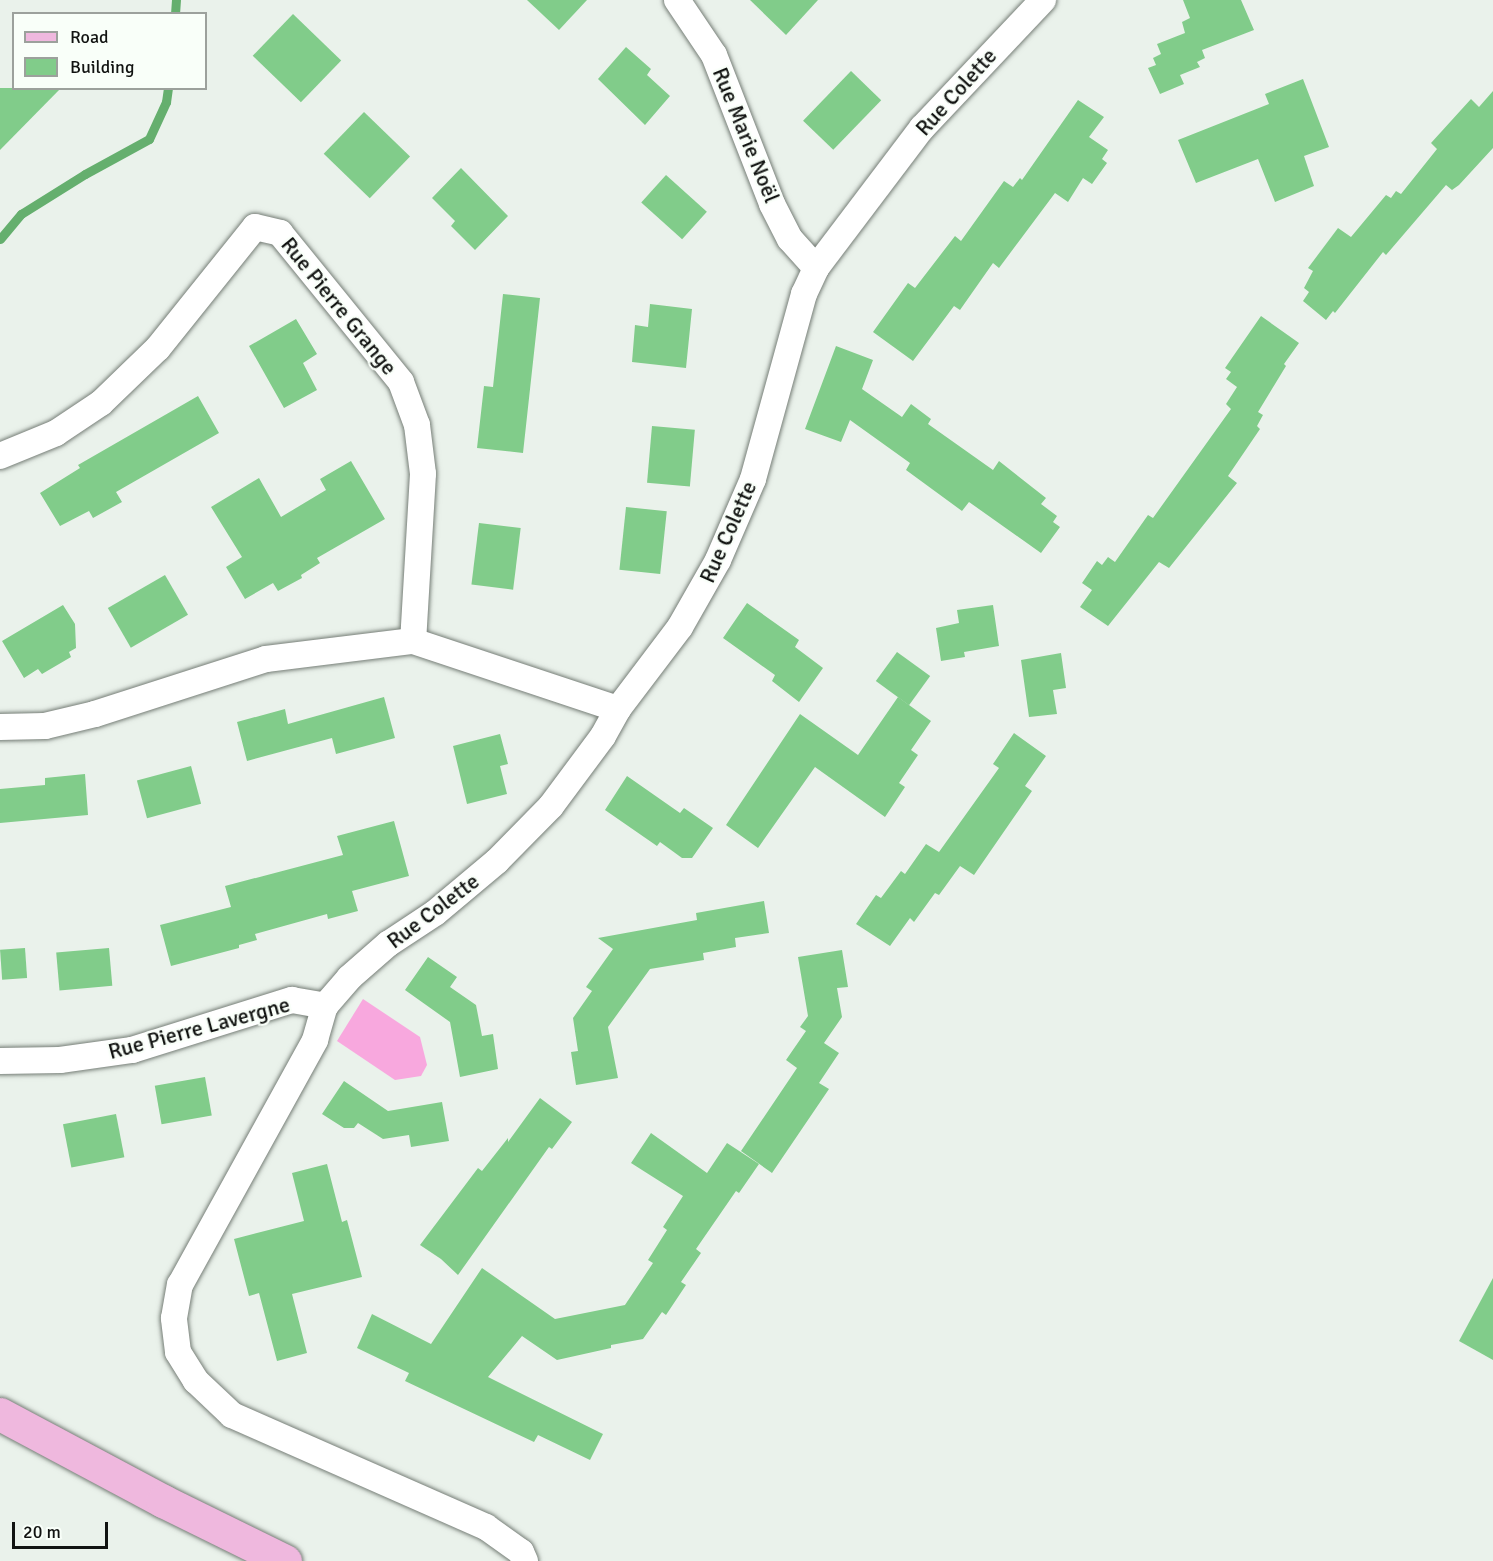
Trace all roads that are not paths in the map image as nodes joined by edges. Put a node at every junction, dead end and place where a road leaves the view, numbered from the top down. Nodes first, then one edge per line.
1 (677, 0) edge
2 (1043, 0) edge
3 (816, 268) junction
4 (0, 456) edge
5 (413, 641) junction
6 (618, 709) junction
7 (0, 727) edge
8 (325, 1006) junction
9 (0, 1061) edge
10 (0, 1414) edge
11 (285, 1561) edge
12 (525, 1561) edge

1 - 3 street, Rue Marie Noël
2 - 3 street, Rue Colette
3 - 6 street, Rue Colette
4 - 5 street, Rue Pierre Grange
5 - 6 street
5 - 7 street
6 - 8 street, Rue Colette
8 - 9 street, Rue Pierre Lavergne
8 - 12 street
10 - 11 main road

